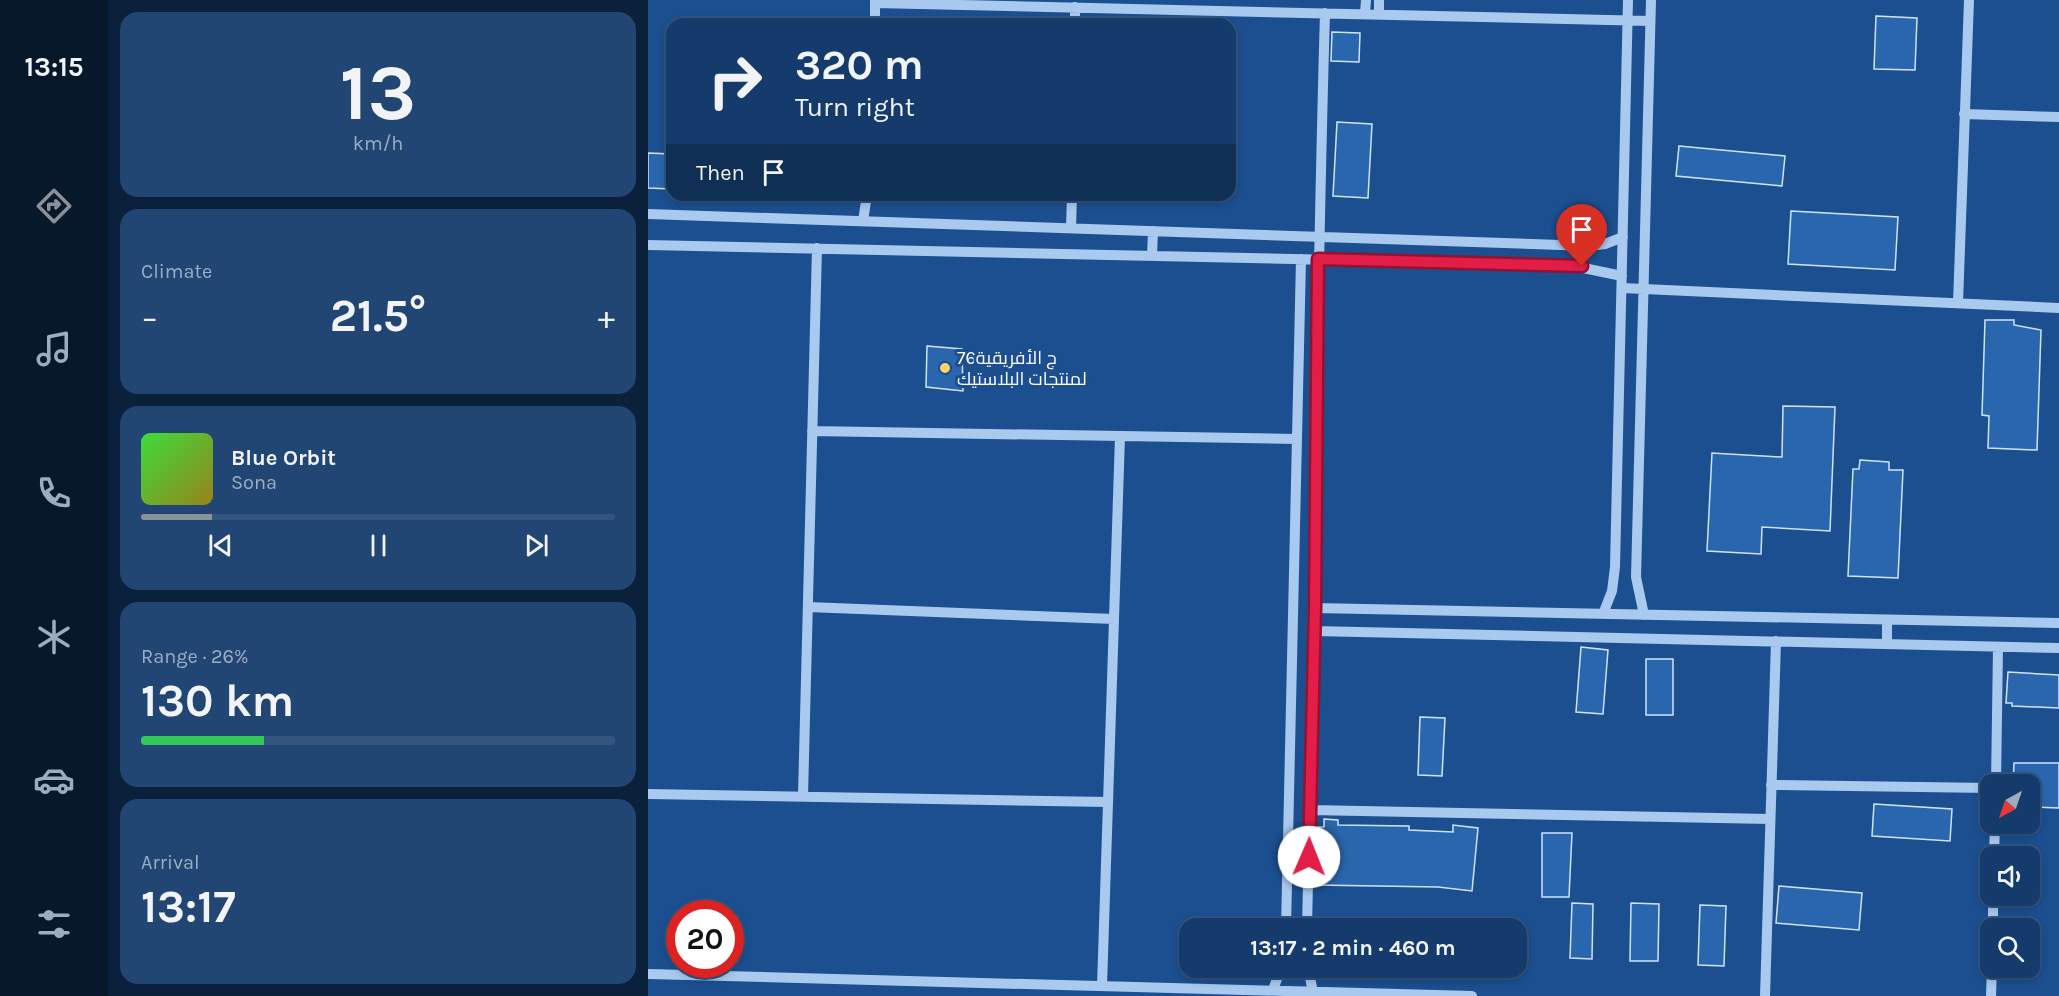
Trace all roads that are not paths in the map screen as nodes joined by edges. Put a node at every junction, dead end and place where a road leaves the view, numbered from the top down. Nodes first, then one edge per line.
1 (1366, 0) edge
2 (1379, 0) edge
3 (1628, 0) edge
4 (1651, 0) edge
5 (1969, 0) edge
6 (875, 1) edge
7 (1075, 7) junction
8 (1325, 13) junction
9 (1365, 14) junction
10 (1379, 14) junction
11 (875, 18) edge
12 (1075, 18) edge
13 (1627, 20) junction
14 (1650, 21) junction
15 (1964, 114) junction
16 (2059, 117) edge
17 (866, 201) edge
18 (1072, 201) edge
19 (648, 214) edge
20 (863, 221) junction
21 (1071, 228) junction
22 (1153, 231) junction
23 (1318, 237) junction
24 (1623, 237) junction
25 (648, 244) edge
26 (817, 248) junction
27 (1152, 256) junction
28 (1301, 259) junction
29 (1318, 259) junction
30 (1622, 276) junction
31 (1622, 288) junction
32 (1643, 289) junction
33 (1958, 303) junction
34 (2059, 308) edge
35 (812, 431) junction
36 (1120, 436) junction
37 (1297, 439) junction
38 (808, 607) junction
39 (1315, 608) junction
40 (1603, 614) junction
41 (1644, 615) junction
42 (1114, 619) junction
43 (1887, 620) junction
44 (2059, 623) edge
45 (1314, 631) junction
46 (1776, 641) junction
47 (1887, 644) junction
48 (1998, 647) junction
49 (2059, 648) edge
50 (1996, 774) edge
51 (1771, 785) junction
52 (1980, 788) edge
53 (648, 794) edge
54 (803, 796) junction
55 (1108, 802) junction
56 (1310, 810) junction
57 (1770, 819) junction
58 (1286, 918) edge
59 (1307, 918) edge
60 (648, 974) edge
61 (1277, 978) edge
62 (1310, 978) edge
63 (1992, 978) edge
64 (1102, 986) junction
65 (1273, 990) junction
66 (1313, 992) junction
67 (1472, 996) edge
68 (1765, 996) edge
69 (1991, 996) edge

1 - 9 lane
2 - 10 lane
3 - 13 lane
4 - 14 lane
5 - 15 lane
6 - 7 lane
6 - 11 lane
7 - 8 lane
7 - 12 lane
8 - 9 lane
8 - 23 lane
9 - 10 lane
10 - 13 lane
13 - 14 lane
13 - 24 lane
14 - 32 lane
15 - 16 lane
15 - 33 lane
17 - 20 lane
18 - 21 lane
19 - 20 lane
20 - 21 lane
21 - 22 lane
22 - 23 lane
22 - 27 lane
23 - 24 lane
23 - 29 lane
24 - 30 lane
25 - 26 lane
26 - 27 lane
26 - 35 lane
27 - 28 lane
28 - 29 lane
28 - 37 lane
29 - 30 lane
29 - 39 lane
30 - 31 lane
31 - 32 lane
31 - 40 lane
32 - 33 lane
32 - 41 lane
33 - 34 lane
35 - 36 lane
35 - 38 lane
36 - 37 lane
36 - 42 lane
37 - 58 lane
38 - 42 lane
38 - 54 lane
39 - 40 lane
39 - 45 lane
40 - 41 lane
41 - 43 lane
42 - 55 lane
43 - 44 lane
43 - 47 lane
45 - 46 lane
45 - 56 lane
46 - 47 lane
46 - 51 lane
47 - 48 lane
48 - 49 lane
48 - 50 lane
51 - 52 lane
51 - 57 lane
53 - 54 lane
54 - 55 lane
55 - 64 lane
56 - 57 lane
56 - 59 lane
57 - 68 lane
60 - 64 lane
61 - 65 lane
62 - 66 lane
63 - 69 lane
64 - 65 lane
65 - 66 lane
66 - 67 lane

